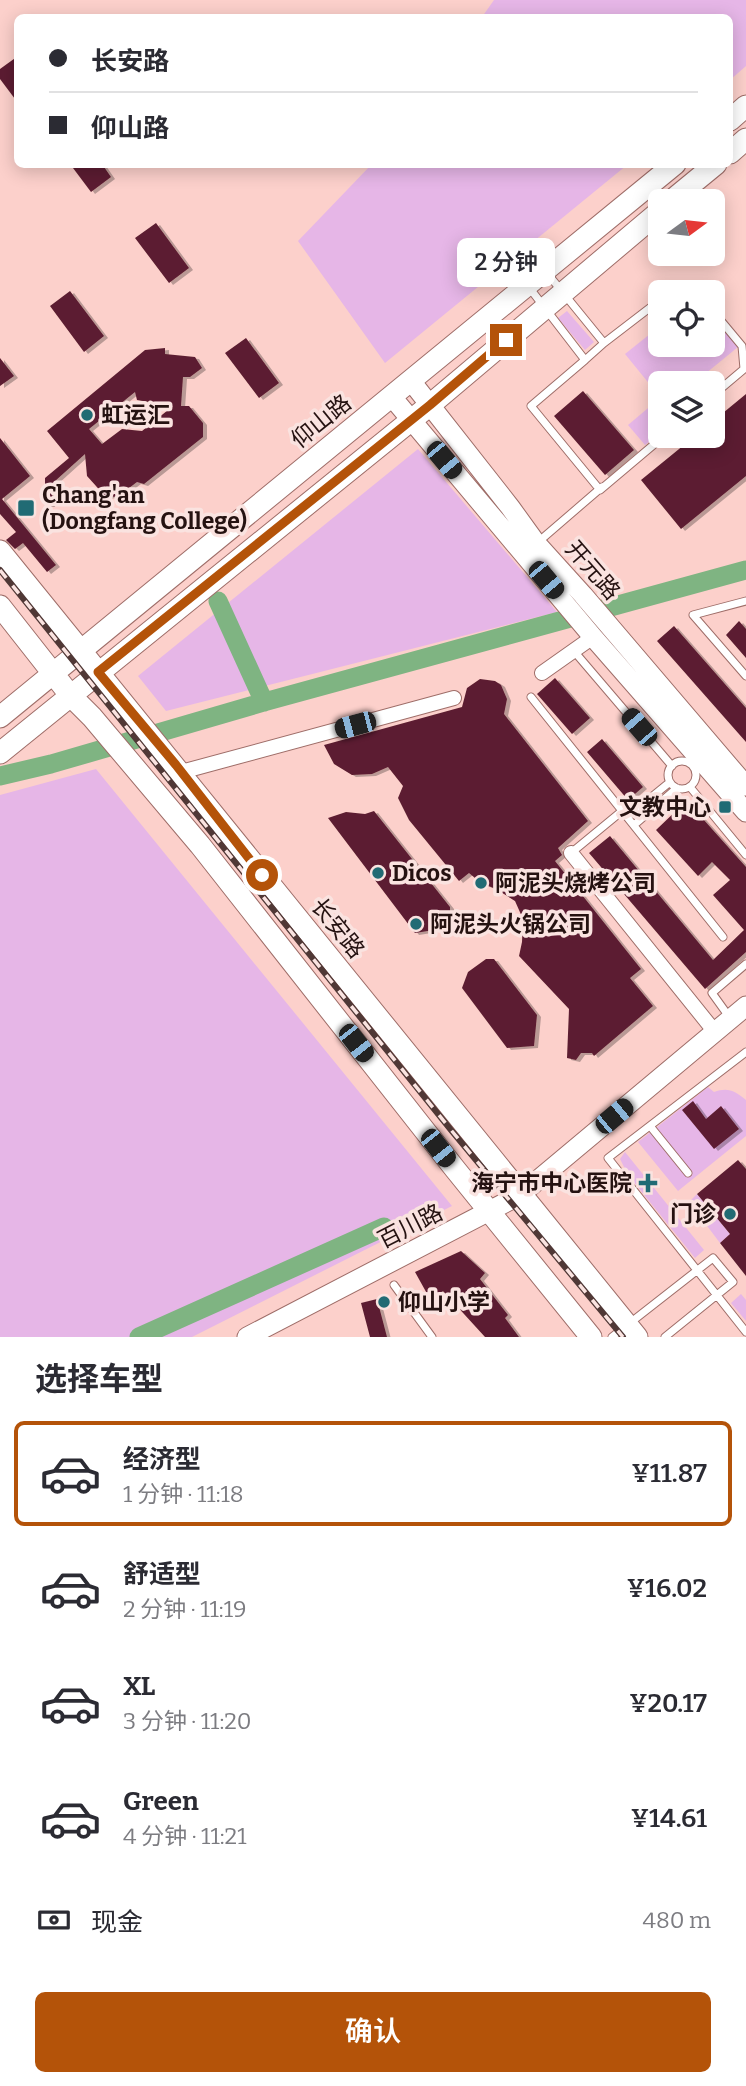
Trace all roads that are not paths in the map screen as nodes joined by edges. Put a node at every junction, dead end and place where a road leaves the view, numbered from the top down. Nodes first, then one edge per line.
1 (670, 168) edge
2 (711, 168) edge
3 (686, 189) edge
4 (648, 221) edge
5 (545, 271) junction
6 (528, 285) junction
7 (562, 292) junction
8 (543, 308) junction
9 (648, 309) edge
10 (725, 326) edge
11 (604, 343) junction
12 (585, 360) junction
13 (411, 381) junction
14 (725, 385) edge
15 (392, 397) junction
16 (430, 405) junction
17 (411, 420) junction
18 (650, 448) edge
19 (603, 487) junction
20 (536, 543) junction
21 (0, 551) edge
22 (746, 601) edge
23 (0, 606) edge
24 (594, 629) junction
25 (573, 650) junction
26 (81, 651) junction
27 (98, 672) junction
28 (52, 673) junction
29 (542, 673) dead end
30 (746, 676) edge
31 (71, 695) junction
32 (454, 698) dead end
33 (531, 698) dead end
34 (0, 717) edge
35 (0, 753) edge
36 (696, 763) junction
37 (672, 766) junction
38 (178, 769) junction
39 (670, 782) junction
40 (690, 786) junction
41 (746, 786) edge
42 (677, 788) junction
43 (746, 812) edge
44 (625, 814) junction
45 (634, 825) junction
46 (571, 853) joint
47 (746, 855) edge
48 (723, 937) dead end
49 (746, 964) edge
50 (738, 1012) edge
51 (715, 1031) junction
52 (746, 1052) edge
53 (650, 1126) junction
54 (688, 1173) dead end
55 (520, 1195) junction
56 (491, 1212) junction
57 (698, 1271) junction
58 (394, 1285) dead end
59 (717, 1296) junction
60 (272, 1331) edge
61 (746, 1332) edge
62 (626, 1333) edge
63 (247, 1337) edge
64 (432, 1337) edge
65 (592, 1337) edge
66 (665, 1337) edge

1 - 5 main road, 仰山路
2 - 3 main road
4 - 7 main road
5 - 6 main road, 仰山路
5 - 7 lane
6 - 8 lane
6 - 13 main road, 仰山路
7 - 8 main road
7 - 11 lane
8 - 12 lane
8 - 16 main road
9 - 11 lane
10 - 14 lane
11 - 12 lane
12 - 19 lane
13 - 15 main road, 仰山路
13 - 16 main road, 开元路
15 - 17 main road, 开元路
15 - 26 main road, 仰山路
16 - 17 main road
16 - 20 main road, 开元路
17 - 24 main road, 开元路
17 - 27 main road
18 - 19 lane
19 - 20 lane
20 - 24 main road, 开元路
21 - 26 main road, 长安路
22 - 30 lane
23 - 28 main road
24 - 25 street
24 - 36 main road, 开元路
24 - 41 main road, 开元路
25 - 29 street
25 - 37 lane
26 - 27 main road, 长安路
26 - 28 main road, 仰山路
27 - 31 main road
27 - 38 main road, 长安路
28 - 31 main road
28 - 34 main road, 仰山路
31 - 35 main road
31 - 56 main road
32 - 38 street
33 - 44 lane
36 - 37 lane
36 - 40 lane
36 - 43 main road, 开元路
37 - 39 lane
38 - 55 main road, 长安路
39 - 42 lane
39 - 44 lane
40 - 42 lane
40 - 47 lane
42 - 45 lane
44 - 45 lane
44 - 46 lane
45 - 48 lane
46 - 51 street
49 - 50 lane
50 - 51 main road, 百川路
51 - 55 main road, 百川路
52 - 53 lane
53 - 54 lane
53 - 57 lane
55 - 56 main road, 百川路
55 - 62 main road, 长安路
56 - 60 main road, 百川路
56 - 65 main road
57 - 59 lane
57 - 59 lane
57 - 62 lane
58 - 64 lane
59 - 61 lane
59 - 66 lane
60 - 63 main road, 百川路

